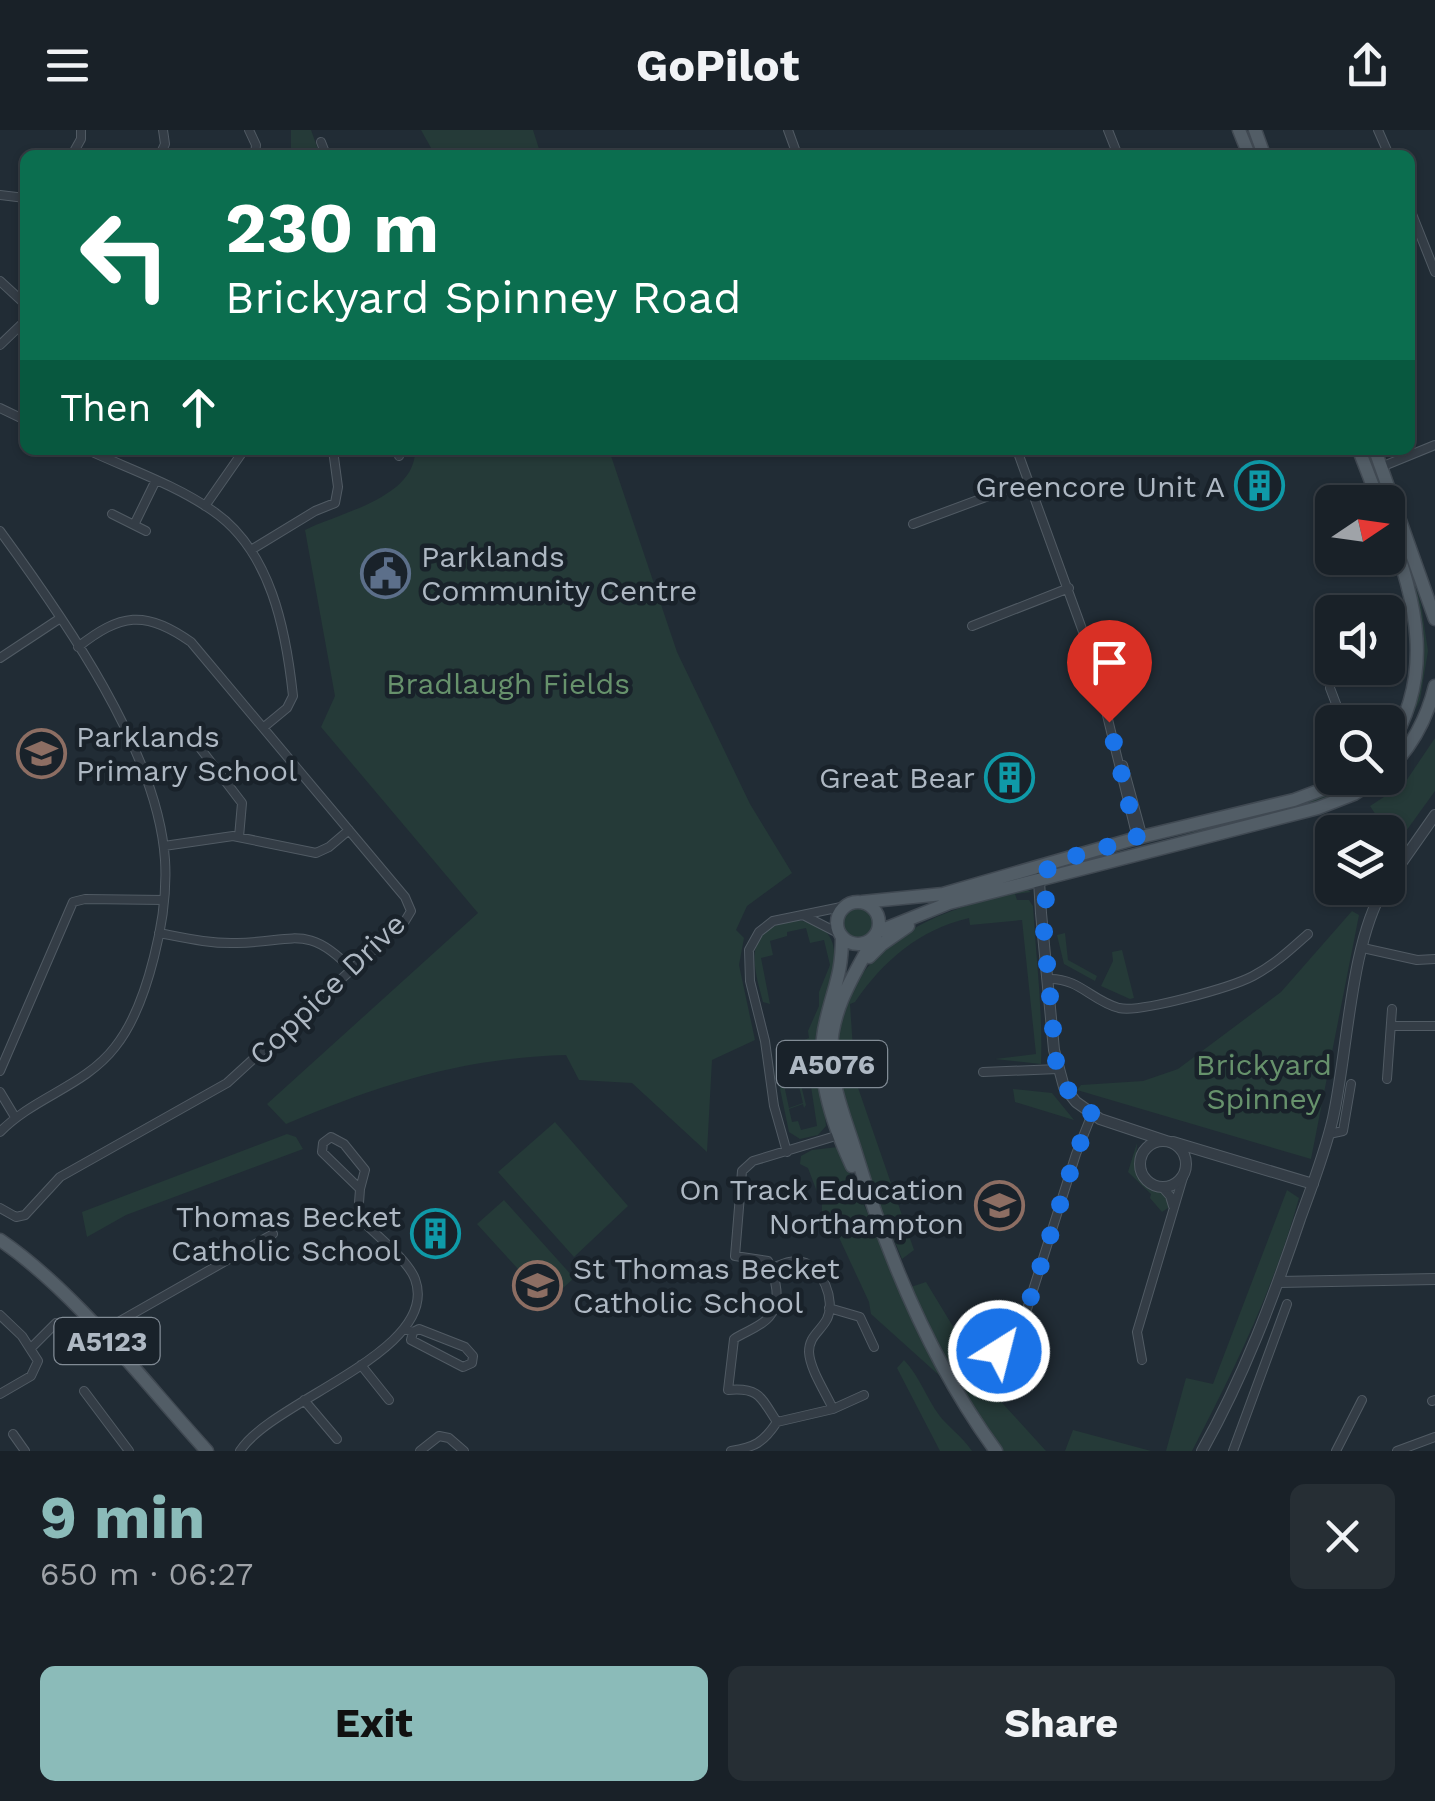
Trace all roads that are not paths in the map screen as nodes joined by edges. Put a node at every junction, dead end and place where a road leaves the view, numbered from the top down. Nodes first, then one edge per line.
1 (321, 142) dead end
2 (324, 150) edge
3 (1415, 222) edge
4 (1435, 272) edge
5 (0, 281) edge
6 (20, 299) edge
7 (20, 326) edge
8 (0, 344) edge
9 (98, 455) edge
10 (241, 455) edge
11 (334, 455) edge
12 (1019, 455) edge
13 (1363, 455) edge
14 (1374, 455) edge
15 (1411, 455) edge
16 (1374, 470) junction
17 (1029, 480) junction
18 (155, 482) junction
19 (1376, 485) edge
20 (205, 506) junction
21 (112, 514) dead end
22 (913, 524) dead end
23 (134, 525) junction
24 (0, 530) edge
25 (146, 532) dead end
26 (251, 550) junction
27 (1405, 572) edge
28 (1069, 588) junction
29 (59, 619) junction
30 (1435, 619) edge
31 (972, 626) dead end
32 (78, 647) junction
33 (0, 658) edge
34 (1435, 686) edge
35 (1330, 688) dead end
36 (1337, 705) edge
37 (1405, 724) edge
38 (264, 728) junction
39 (208, 736) dead end
40 (197, 744) junction
41 (1405, 747) edge
42 (185, 753) dead end
43 (1315, 793) edge
44 (1348, 795) edge
45 (1435, 816) edge
46 (349, 830) junction
47 (239, 837) junction
48 (1142, 842) junction
49 (164, 846) junction
50 (1405, 858) edge
51 (1064, 875) junction
52 (1039, 876) junction
53 (1046, 896) junction
54 (164, 900) junction
55 (862, 902) junction
56 (949, 902) junction
57 (1374, 905) edge
58 (846, 906) junction
59 (800, 914) junction
60 (1044, 931) junction
61 (160, 934) junction
62 (1308, 934) dead end
63 (841, 935) junction
64 (876, 935) junction
65 (1363, 948) junction
66 (1435, 959) edge
67 (352, 970) junction
68 (852, 979) junction
69 (1049, 980) junction
70 (1392, 1009) dead end
71 (1390, 1026) junction
72 (1435, 1026) edge
73 (1058, 1069) junction
74 (0, 1072) edge
75 (983, 1072) dead end
76 (1387, 1079) dead end
77 (1351, 1084) dead end
78 (0, 1092) edge
79 (1092, 1114) junction
80 (16, 1117) junction
81 (1135, 1130) junction
82 (0, 1132) edge
83 (1329, 1134) junction
84 (839, 1135) junction
85 (1170, 1141) junction
86 (787, 1152) junction
87 (1144, 1152) junction
88 (1214, 1155) junction
89 (1185, 1171) junction
90 (1313, 1184) junction
91 (360, 1188) junction
92 (1162, 1188) junction
93 (867, 1195) junction
94 (0, 1208) edge
95 (1173, 1215) junction
96 (273, 1234) dead end
97 (0, 1240) edge
98 (772, 1268) junction
99 (1435, 1279) edge
100 (1278, 1282) junction
101 (1287, 1304) dead end
102 (830, 1308) junction
103 (0, 1314) edge
104 (56, 1323) dead end
105 (410, 1328) junction
106 (99, 1332) junction
107 (986, 1332) dead end
108 (874, 1347) dead end
109 (31, 1348) junction
110 (999, 1351) junction
111 (1142, 1360) dead end
112 (361, 1365) junction
113 (1019, 1379) dead end
114 (84, 1391) dead end
115 (0, 1394) edge
116 (864, 1394) dead end
117 (304, 1400) junction
118 (389, 1400) dead end
119 (1346, 1402) dead end
120 (833, 1410) junction
121 (776, 1422) junction
122 (13, 1434) dead end
123 (1435, 1437) edge
124 (337, 1439) dead end
125 (1337, 1450) edge
126 (25, 1451) edge
127 (128, 1451) edge
128 (207, 1451) edge
129 (240, 1451) edge
130 (420, 1451) edge
131 (464, 1451) edge
132 (731, 1451) edge
133 (996, 1451) edge
134 (1202, 1451) edge
135 (1233, 1451) edge
136 (1397, 1451) edge

1 - 2 street
3 - 4 street
5 - 6 street
7 - 8 street
9 - 18 street
10 - 20 street
11 - 26 street
12 - 17 street
13 - 16 main road
14 - 16 main road
15 - 16 street
16 - 19 main road
16 - 30 main road
17 - 22 street
17 - 28 street
18 - 20 street
18 - 23 street
20 - 26 street
21 - 23 street
23 - 25 street
24 - 29 street
26 - 38 street
27 - 37 main road
28 - 31 street
28 - 48 street
29 - 32 street
29 - 33 street
32 - 38 street, Coppice Drive
32 - 49 street
34 - 41 main road
35 - 36 street
38 - 46 street, Coppice Drive
39 - 40 street
40 - 42 street
40 - 47 street
43 - 48 main road
44 - 48 main road
45 - 50 street
46 - 47 street
46 - 67 street, Coppice Drive
47 - 49 street
48 - 51 main road
48 - 52 main road
49 - 54 street
51 - 52 main road
51 - 53 street
52 - 53 street
52 - 55 main road
52 - 56 main road
52 - 60 street
53 - 60 street
54 - 61 street
54 - 74 street
55 - 58 main road
55 - 64 main road
56 - 64 main road
56 - 68 main road
57 - 65 street
58 - 59 street
58 - 63 main road
59 - 63 street
59 - 86 street
60 - 69 street
61 - 67 street
61 - 80 street
62 - 69 street
63 - 64 main road
63 - 84 main road
64 - 68 main road, A5076
65 - 66 street
65 - 83 street
67 - 94 street, Coppice Drive
68 - 93 main road, A5076
69 - 73 street
70 - 71 street
71 - 72 street
71 - 76 street
73 - 75 street
73 - 79 street
77 - 83 street
78 - 80 street
79 - 81 street
79 - 110 street
80 - 82 street
81 - 85 street
81 - 87 street
83 - 90 street
84 - 86 street
84 - 93 main road
85 - 87 street
85 - 88 street
85 - 89 street
86 - 98 street
87 - 92 street
88 - 89 street
88 - 90 street
89 - 92 street
89 - 95 street
90 - 100 street
91 - 91 street
91 - 105 street
92 - 95 street
93 - 133 main road, A5076
95 - 111 street
96 - 106 street
97 - 106 main road, A5123
98 - 102 street
98 - 121 street
99 - 100 street
100 - 134 street
101 - 135 street
102 - 108 street
102 - 120 street
103 - 109 street
104 - 109 street
105 - 105 street
105 - 112 street
106 - 128 main road, A5123
107 - 110 street
109 - 115 street
110 - 113 street
112 - 117 street
112 - 118 street
114 - 127 street
116 - 120 street
117 - 124 street
117 - 129 street
119 - 125 street
120 - 121 street
121 - 132 street
122 - 126 street
123 - 136 street
130 - 131 street

